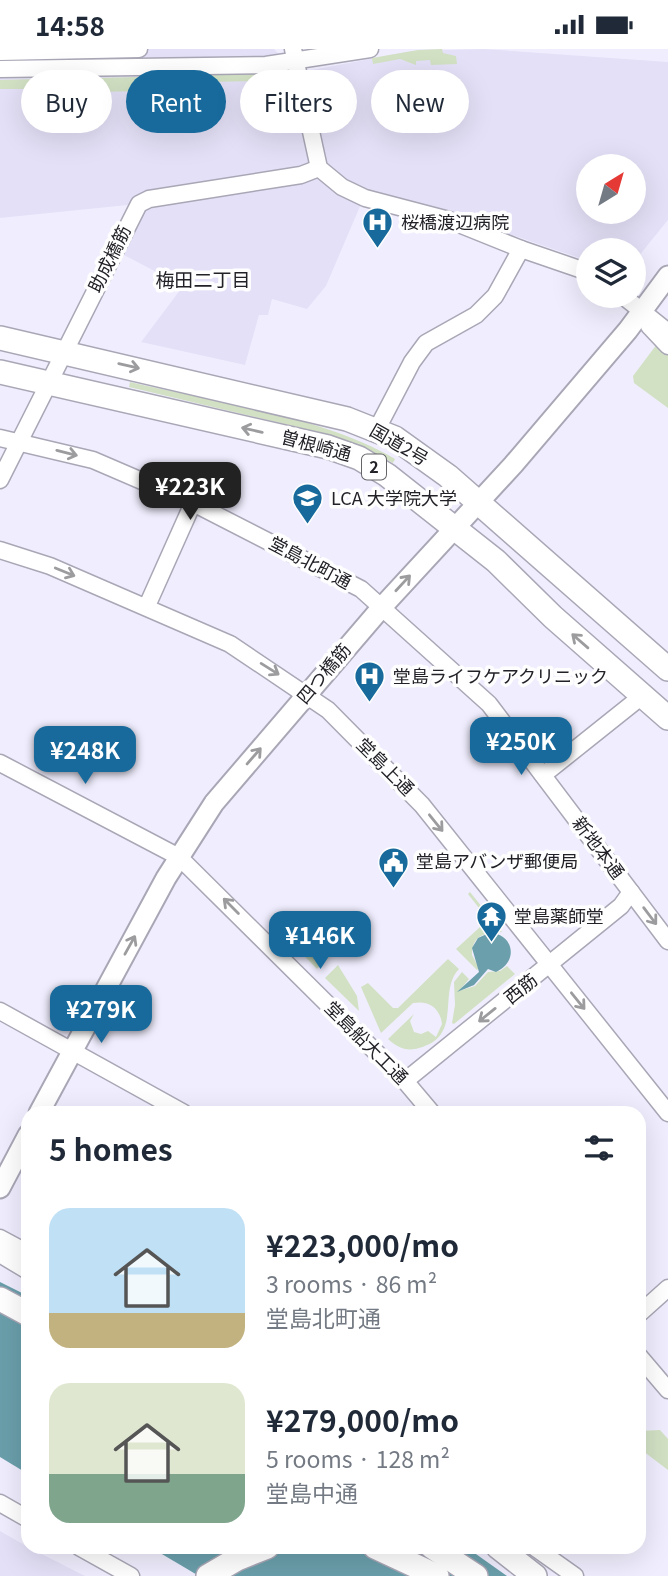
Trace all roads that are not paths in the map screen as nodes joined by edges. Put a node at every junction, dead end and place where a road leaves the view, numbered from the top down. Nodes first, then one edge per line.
1 (139, 49) edge
2 (370, 49) edge
3 (0, 52) edge
4 (294, 55) edge
5 (0, 69) edge
6 (318, 169) junction
7 (522, 250) junction
8 (576, 268) edge
9 (668, 276) edge
10 (636, 308) edge
11 (640, 312) junction
12 (668, 332) edge
13 (0, 338) edge
14 (668, 346) edge
15 (63, 352) junction
16 (0, 372) edge
17 (47, 383) junction
18 (377, 429) junction
19 (0, 438) edge
20 (19, 442) junction
21 (0, 479) edge
22 (193, 503) junction
23 (480, 503) junction
24 (453, 529) junction
25 (0, 551) edge
26 (147, 606) junction
27 (382, 607) junction
28 (668, 669) edge
29 (307, 694) junction
30 (642, 695) junction
31 (668, 718) edge
32 (0, 763) edge
33 (542, 775) junction
34 (179, 857) junction
35 (631, 892) junction
36 (668, 941) edge
37 (548, 963) junction
38 (0, 1011) edge
39 (72, 1050) junction
40 (405, 1081) junction
41 (43, 1106) edge
42 (172, 1106) edge
43 (421, 1106) edge
44 (668, 1113) edge
45 (21, 1148) edge
46 (0, 1188) edge
47 (0, 1238) edge
48 (0, 1249) edge
49 (21, 1249) edge
50 (21, 1262) edge
51 (668, 1288) edge
52 (0, 1300) edge
53 (646, 1308) edge
54 (21, 1310) edge
55 (646, 1366) edge
56 (668, 1390) edge
57 (0, 1503) edge
58 (21, 1515) edge
59 (92, 1554) edge
60 (250, 1554) edge
61 (390, 1554) edge
62 (443, 1554) edge
63 (507, 1554) edge
64 (544, 1554) edge
65 (131, 1576) edge
66 (208, 1576) edge
67 (437, 1576) edge
68 (477, 1576) edge
69 (535, 1576) edge
70 (575, 1576) edge

1 - 3 street
2 - 4 street
4 - 5 street
4 - 6 street
6 - 7 street
6 - 15 street, 助成橋筋
7 - 8 street
7 - 18 street
9 - 11 main road, 四つ橋筋
10 - 11 street
11 - 12 street
11 - 14 street
11 - 23 main road, 四つ橋筋
13 - 15 highway, 2
15 - 17 street, 助成橋筋
15 -> 18 highway, 国道2号 / 2
16 - 17 highway, 曽根崎通 / 2
17 - 20 street, 助成橋筋
24 -> 17 highway, 曽根崎通 / 2
18 - 23 highway, 国道2号 / 2
19 - 20 street, 堂島北町通
20 - 21 street, 助成橋筋
20 -> 22 street, 堂島北町通
22 - 26 street
22 - 27 street, 堂島北町通
23 - 24 main road, 四つ橋筋
23 - 28 highway, 国道2号 / 2
27 -> 24 main road, 四つ橋筋
30 -> 24 highway, 曽根崎通 / 2
25 -> 26 street, 堂島上通
26 -> 29 street, 堂島上通
27 - 29 main road, 四つ橋筋
27 - 33 street, 新地本通
34 -> 29 main road, 四つ橋筋
29 -> 37 street, 堂島上通
30 - 31 highway, 曽根崎通 / 2
30 - 33 street
32 - 34 street, 堂島船大工通
33 - 35 street, 新地本通
39 -> 34 main road, 四つ橋筋
40 -> 34 street, 堂島船大工通
35 -> 36 street, 新地本通
35 - 37 street, 西筋
37 -> 40 street, 西筋
37 -> 44 street, 堂島上通
38 - 39 street
39 - 41 main road, 四つ橋筋
39 - 42 street
40 - 43 street, 堂島船大工通
45 - 46 main road
47 - 49 street
48 - 50 highway
51 - 53 street
52 - 54 highway
55 - 56 street
57 - 58 street
59 - 65 street
60 - 66 highway
61 - 67 highway
62 - 68 highway
63 - 69 highway
64 - 70 street

